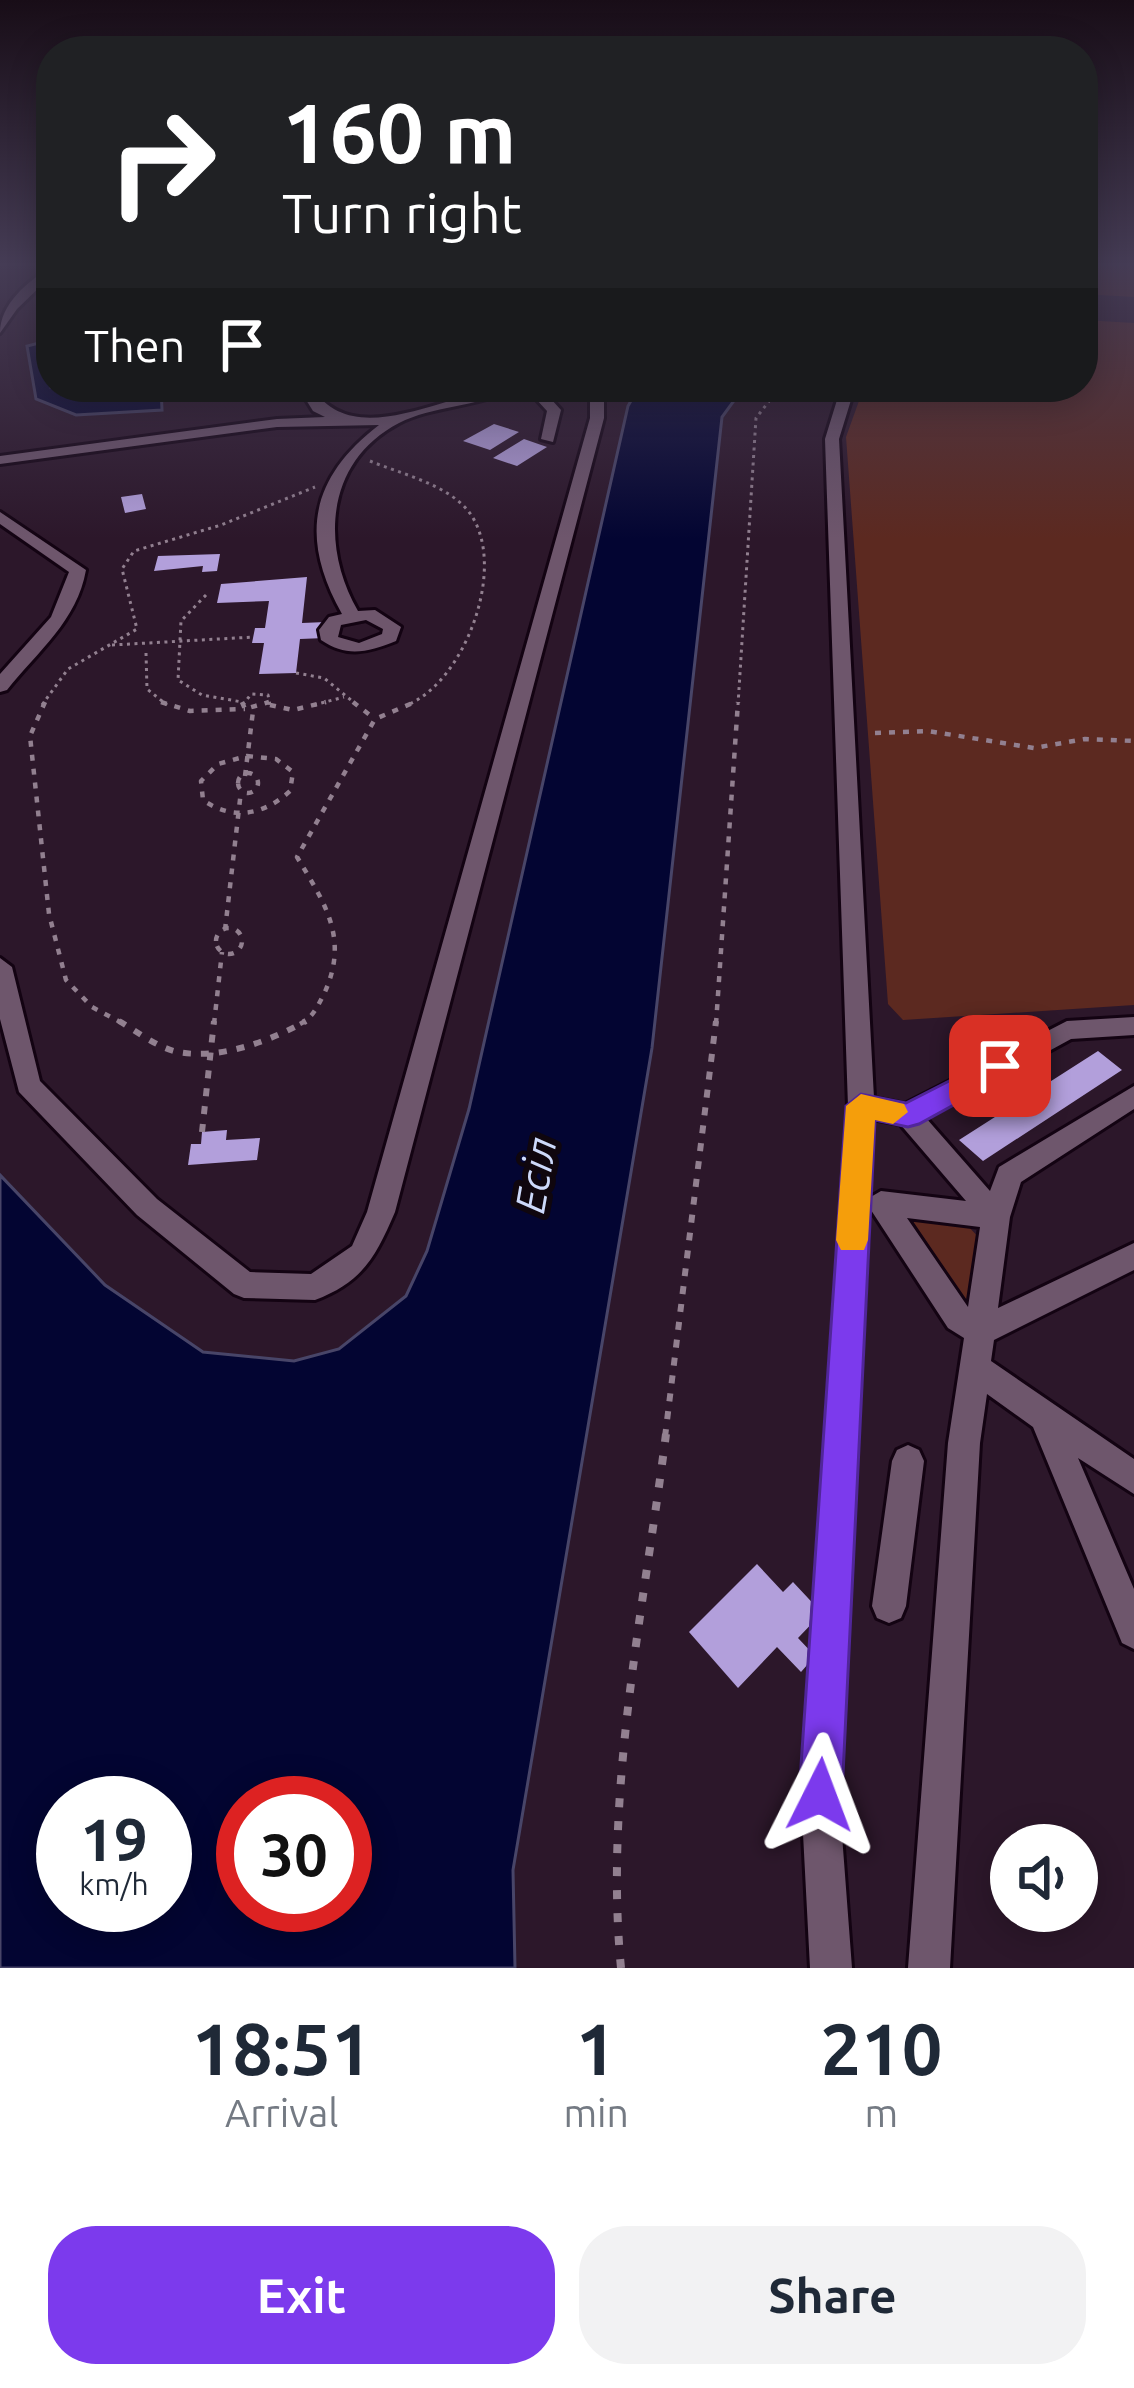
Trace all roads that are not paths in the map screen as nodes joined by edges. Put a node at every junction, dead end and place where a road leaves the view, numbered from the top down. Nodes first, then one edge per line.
1 (314, 402) edge
2 (457, 402) edge
3 (546, 402) edge
4 (597, 402) edge
5 (843, 402) edge
6 (339, 419) junction
7 (394, 420) junction
8 (548, 439) dead end
9 (0, 460) edge
10 (0, 517) edge
11 (351, 615) dead end
12 (0, 686) edge
13 (0, 967) edge
14 (1134, 1026) edge
15 (1134, 1096) edge
16 (861, 1106) junction
17 (908, 1115) junction
18 (997, 1217) junction
19 (1134, 1256) edge
20 (980, 1332) junction
21 (974, 1368) junction
22 (1044, 1415) junction
23 (908, 1461) dead end
24 (1134, 1478) edge
25 (889, 1606) dead end
26 (1134, 1630) edge
27 (831, 1968) edge
28 (929, 1968) edge

1 - 6 street
2 - 7 street
3 - 8 street
4 - 13 street
5 - 16 street
6 - 7 street
6 - 9 street
7 - 11 street
10 - 12 street
14 - 17 street
15 - 18 street
16 - 17 street
16 - 27 street
17 - 18 street
18 - 20 street
18 - 20 street
19 - 20 street
20 - 21 street
21 - 22 street
21 - 28 street
22 - 24 street
22 - 26 street
23 - 25 street

